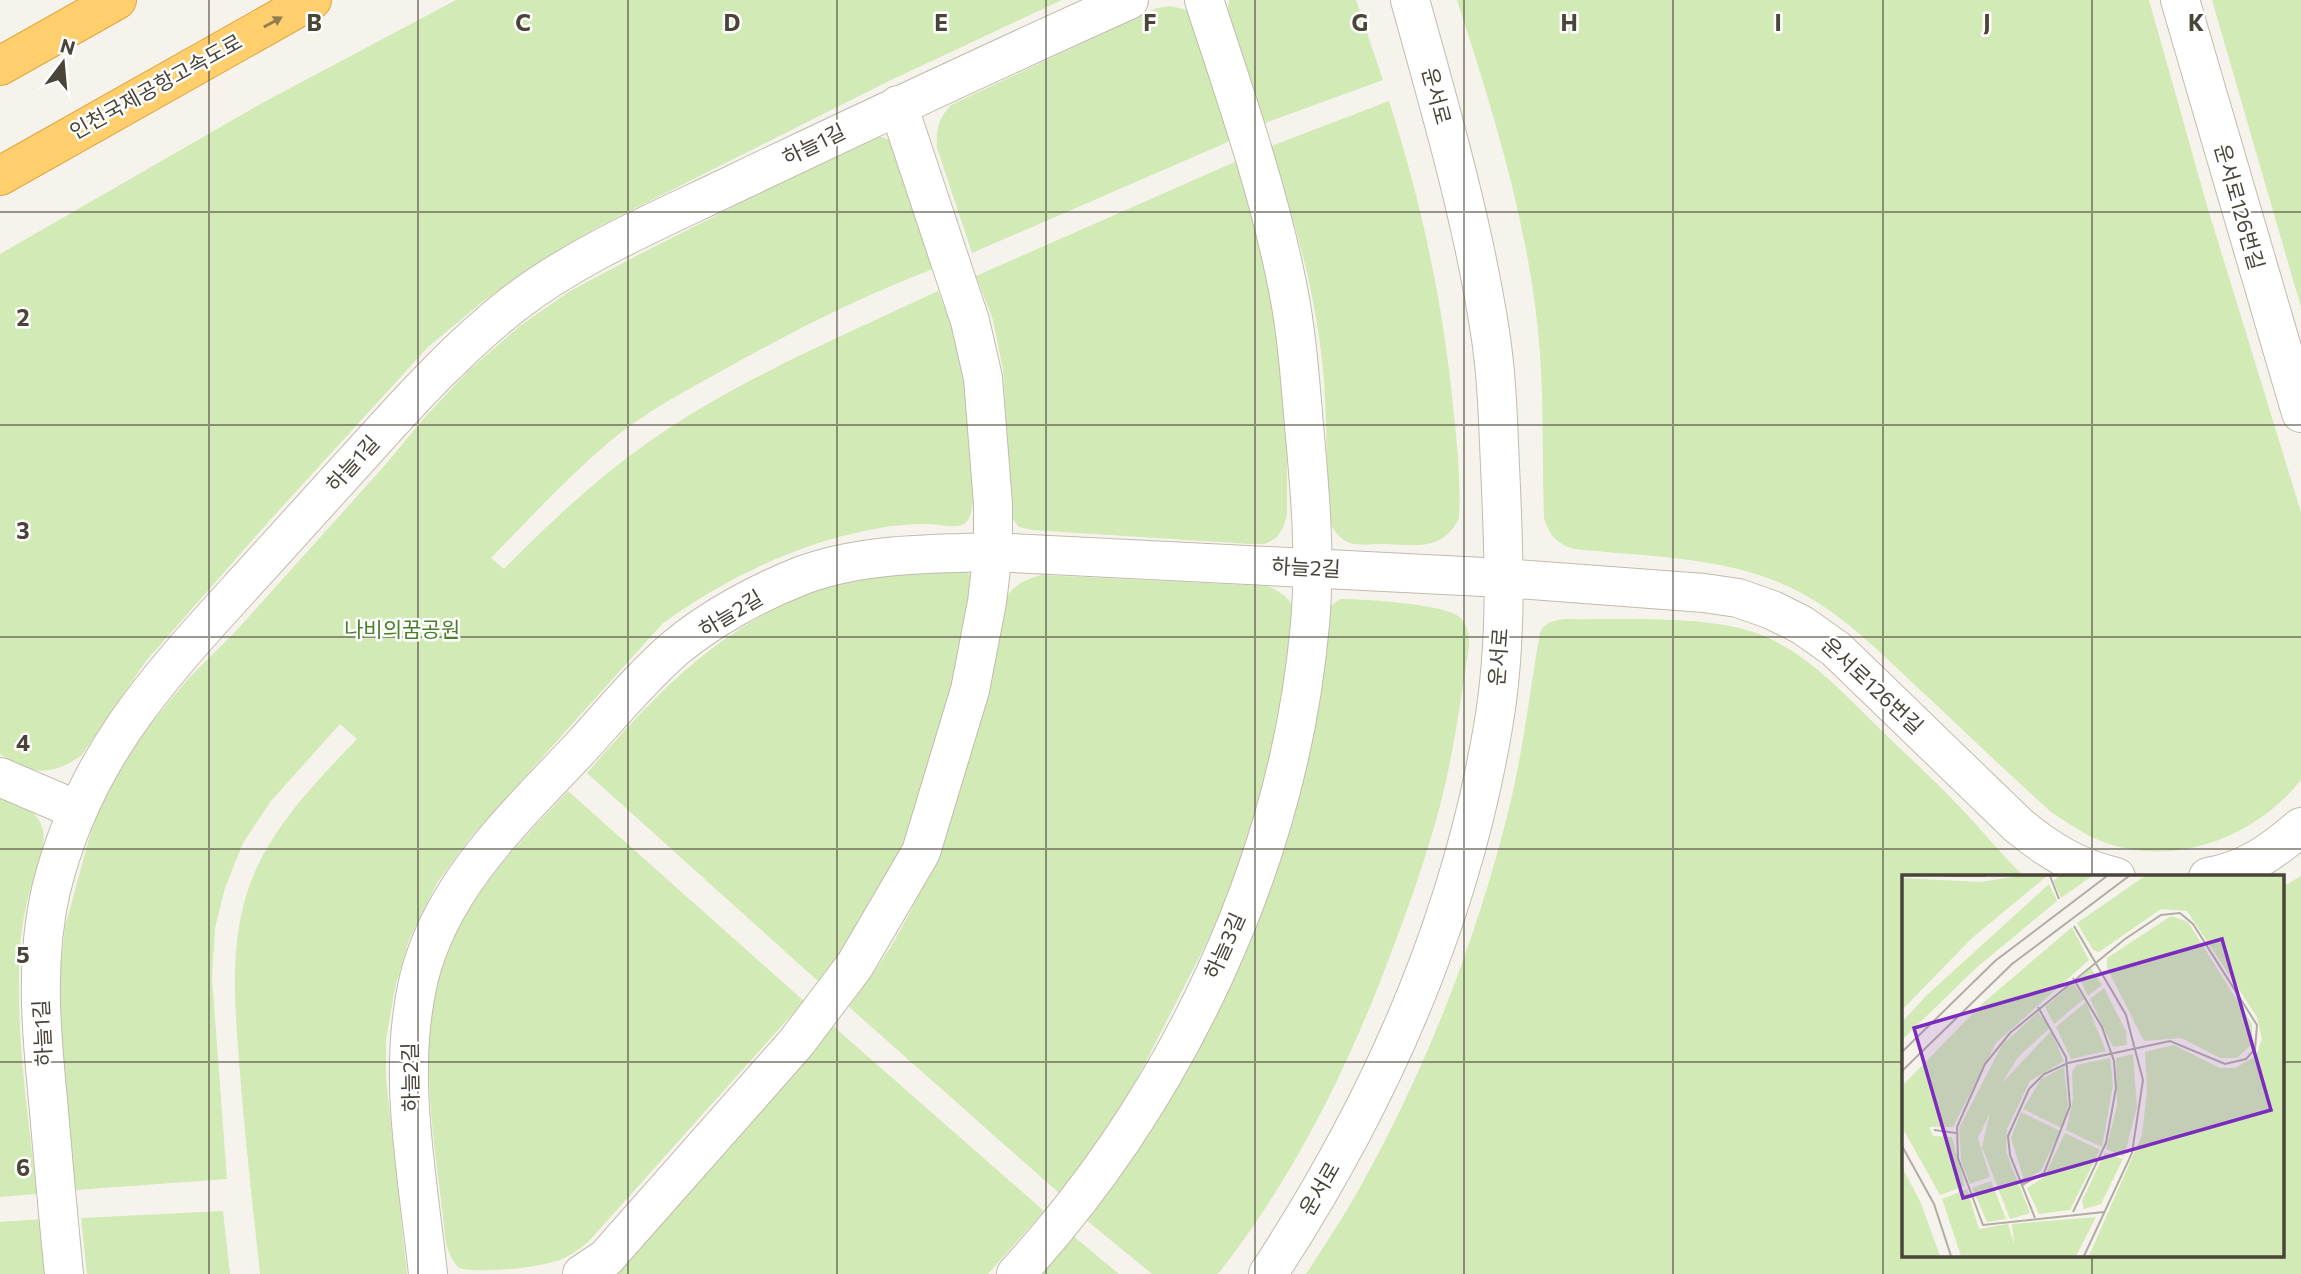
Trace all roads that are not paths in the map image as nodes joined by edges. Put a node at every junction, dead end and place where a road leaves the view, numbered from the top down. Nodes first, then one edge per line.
1 (117, 0) edge
2 (312, 0) edge
3 (1129, 0) edge
4 (1204, 0) edge
5 (1410, 0) edge
6 (2180, 0) edge
7 (0, 66) edge
8 (898, 105) junction
9 (0, 176) edge
10 (2301, 413) edge
11 (993, 552) junction
12 (1312, 568) junction
13 (1503, 578) junction
14 (0, 777) edge
15 (77, 810) junction
16 (2301, 827) edge
17 (2110, 875) edge
18 (2218, 875) edge
19 (64, 1274) edge
20 (428, 1274) edge
21 (582, 1274) edge
22 (1016, 1274) edge
23 (1268, 1274) edge

1 - 7 highway
9 -> 2 highway, 인천국제공항고속도로
3 - 8 street, 하늘1길
4 - 12 street, 하늘3길
5 - 13 street, 운서로
6 - 10 street, 운서로126번길
8 - 11 street
8 - 15 street, 하늘1길
11 - 12 street, 하늘2길
11 - 20 street, 하늘2길
11 - 21 street
12 - 13 street, 하늘2길
12 - 22 street, 하늘3길
13 - 17 street, 운서로126번길
13 - 23 street, 운서로
14 - 15 street
15 - 19 street, 하늘1길
16 - 18 street

